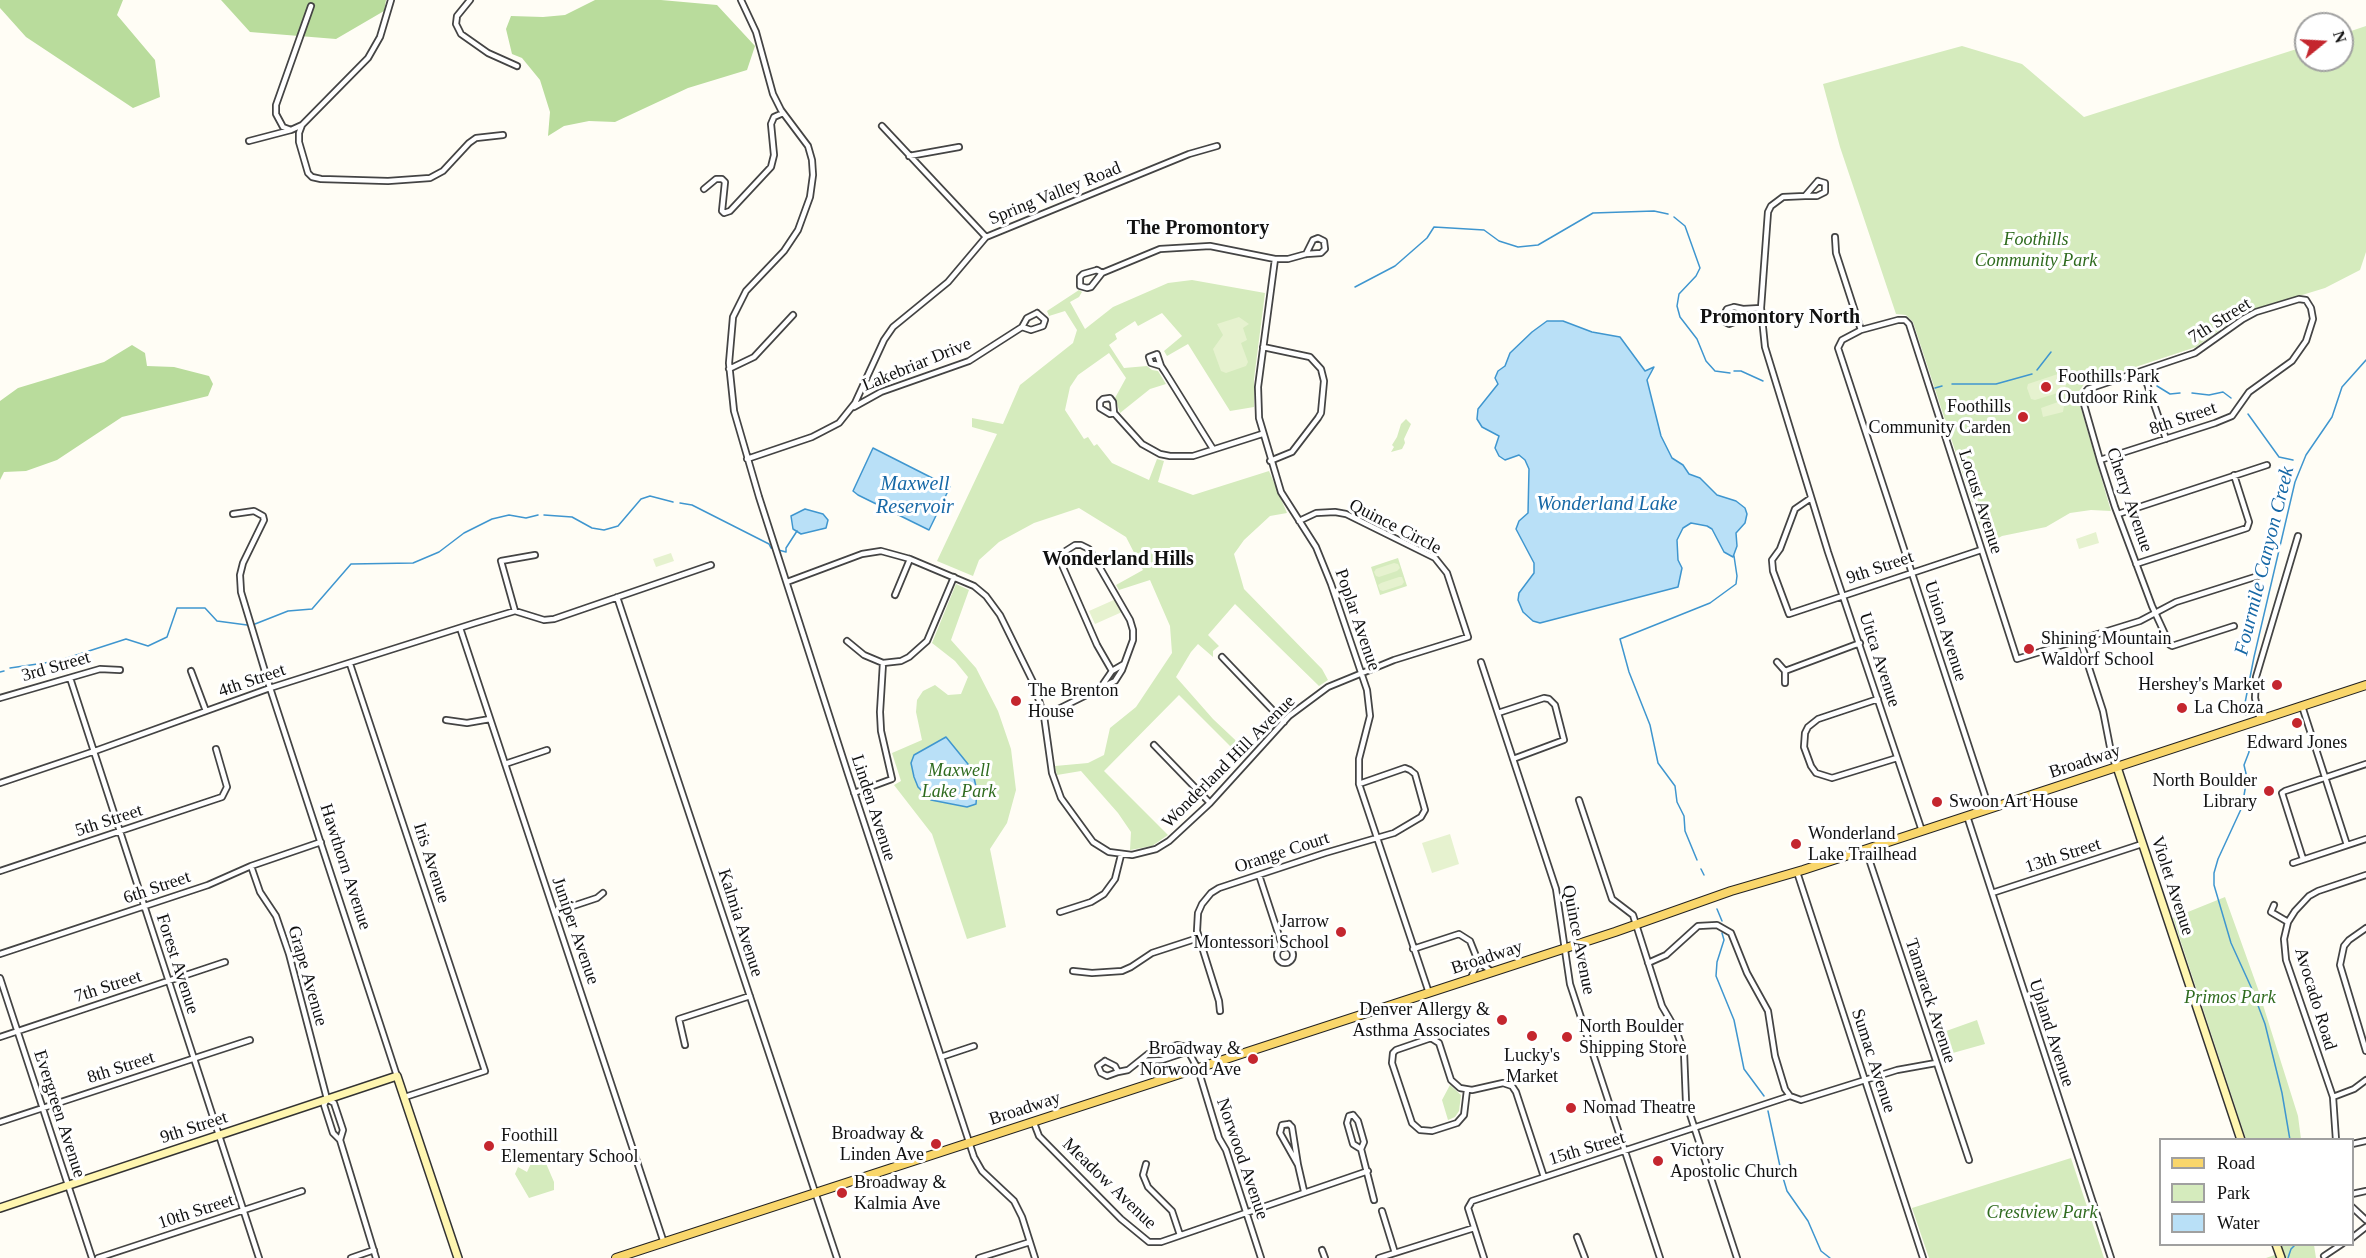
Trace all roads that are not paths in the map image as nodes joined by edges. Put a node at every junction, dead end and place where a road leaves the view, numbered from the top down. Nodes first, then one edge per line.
1 (391, 0) edge
2 (470, 0) edge
3 (741, 0) edge
4 (311, 6) dead end
5 (517, 66) dead end
6 (783, 113) junction
7 (302, 124) junction
8 (882, 126) dead end
9 (291, 130) junction
10 (503, 135) dead end
11 (249, 141) dead end
12 (1217, 146) dead end
13 (959, 147) dead end
14 (909, 156) junction
15 (704, 189) dead end
16 (1804, 196) junction
17 (986, 237) junction
18 (1835, 237) dead end
19 (1305, 254) junction
20 (1275, 259) junction
21 (1102, 273) junction
22 (2306, 300) joint
23 (1761, 308) junction
24 (1743, 309) junction
25 (793, 315) dead end
26 (1022, 327) junction
27 (1862, 330) junction
28 (1263, 347) junction
29 (1161, 366) dead end
30 (729, 369) junction
31 (2143, 372) junction
32 (2083, 395) joint
33 (852, 408) junction
34 (1114, 412) dead end
35 (1262, 434) junction
36 (2166, 440) junction
37 (1213, 449) junction
38 (747, 459) junction
39 (2100, 460) junction
40 (1270, 461) junction
41 (2267, 465) dead end
42 (2234, 475) junction
43 (1811, 498) junction
44 (233, 514) dead end
45 (2118, 514) junction
46 (1299, 521) junction
47 (2298, 536) dead end
48 (1981, 550) junction
49 (535, 555) dead end
50 (910, 559) junction
51 (2136, 564) junction
52 (711, 565) dead end
53 (1912, 573) junction
54 (2258, 576) dead end
55 (954, 577) junction
56 (787, 582) junction
57 (895, 595) dead end
58 (617, 597) junction
59 (1843, 597) junction
60 (515, 611) junction
61 (2156, 612) junction
62 (2234, 626) dead end
63 (460, 628) junction
64 (1468, 637) joint
65 (2080, 640) junction
66 (847, 641) dead end
67 (1860, 643) junction
68 (1222, 657) dead end
69 (1481, 662) dead end
70 (1777, 662) dead end
71 (350, 663) junction
72 (883, 663) junction
73 (1124, 664) junction
74 (120, 670) dead end
75 (191, 671) dead end
76 (1112, 671) junction
77 (1785, 671) junction
78 (1361, 673) junction
79 (70, 678) junction
80 (1785, 682) dead end
81 (2366, 685) edge
82 (270, 688) junction
83 (1101, 689) junction
84 (0, 698) edge
85 (1878, 699) junction
86 (2302, 706) junction
87 (206, 711) junction
88 (1498, 713) junction
89 (1044, 716) junction
90 (490, 719) junction
91 (446, 720) dead end
92 (2260, 720) junction
93 (1284, 722) junction
94 (1154, 745) dead end
95 (216, 749) dead end
96 (547, 750) dead end
97 (95, 751) junction
98 (1897, 758) junction
99 (1513, 759) junction
100 (505, 764) junction
101 (2366, 764) edge
102 (2116, 767) junction
103 (2325, 778) junction
104 (0, 783) edge
105 (1359, 784) junction
106 (854, 793) junction
107 (1579, 800) dead end
108 (1210, 802) junction
109 (1989, 808) junction
110 (1967, 816) junction
111 (1922, 831) junction
112 (120, 832) junction
113 (1377, 839) junction
114 (2366, 839) edge
115 (321, 842) junction
116 (2142, 844) junction
117 (2347, 845) junction
118 (1866, 850) junction
119 (1121, 855) junction
120 (2303, 860) junction
121 (2293, 863) dead end
122 (251, 866) junction
123 (0, 871) edge
124 (1797, 872) junction
125 (1259, 875) junction
126 (2366, 875) edge
127 (603, 893) dead end
128 (1992, 893) junction
129 (2274, 905) dead end
130 (144, 906) junction
131 (555, 912) junction
132 (1060, 912) dead end
133 (2289, 922) junction
134 (1636, 924) junction
135 (2366, 928) edge
136 (1198, 938) junction
137 (1283, 948) dead end
138 (1564, 948) junction
139 (1413, 949) junction
140 (0, 954) edge
141 (1478, 961) junction
142 (225, 962) dead end
143 (1648, 963) junction
144 (1073, 971) dead end
145 (1492, 972) junction
146 (0, 978) edge
147 (1470, 980) junction
148 (169, 981) junction
149 (1429, 993) junction
150 (750, 996) junction
151 (1220, 1011) dead end
152 (17, 1031) junction
153 (0, 1037) edge
154 (250, 1040) dead end
155 (685, 1045) dead end
156 (974, 1046) dead end
157 (1189, 1051) junction
158 (2366, 1051) edge
159 (940, 1057) junction
160 (194, 1058) junction
161 (1140, 1061) junction
162 (1936, 1063) junction
163 (1198, 1069) junction
164 (1118, 1072) dead end
165 (398, 1076) junction
166 (2366, 1080) edge
167 (1865, 1081) junction
168 (1467, 1090) junction
169 (1790, 1096) junction
170 (405, 1097) junction
171 (2332, 1097) junction
172 (327, 1099) junction
173 (43, 1108) junction
174 (0, 1122) edge
175 (1034, 1123) junction
176 (1694, 1128) junction
177 (219, 1135) junction
178 (2240, 1138) edge
179 (2336, 1138) edge
180 (340, 1140) junction
181 (970, 1142) junction
182 (1362, 1149) junction
183 (1626, 1151) junction
184 (1969, 1160) dead end
185 (1146, 1164) dead end
186 (1298, 1165) junction
187 (1368, 1170) junction
188 (1544, 1177) junction
189 (68, 1185) junction
190 (302, 1191) dead end
191 (1304, 1191) junction
192 (816, 1193) junction
193 (1374, 1200) dead end
194 (0, 1208) edge
195 (2354, 1209) edge
196 (243, 1210) junction
197 (1382, 1211) dead end
198 (1246, 1212) junction
199 (2366, 1220) edge
200 (2366, 1227) edge
201 (1474, 1228) junction
202 (1180, 1235) junction
203 (2354, 1236) edge
204 (1577, 1237) dead end
205 (1030, 1242) junction
206 (664, 1243) junction
207 (2340, 1246) edge
208 (374, 1250) junction
209 (1322, 1250) dead end
210 (1395, 1253) junction
211 (2324, 1256) dead end
212 (92, 1258) edge
213 (98, 1258) edge
214 (259, 1258) edge
215 (351, 1258) edge
216 (376, 1258) edge
217 (458, 1258) edge
218 (616, 1258) edge
219 (837, 1258) edge
220 (980, 1258) edge
221 (1035, 1258) edge
222 (1261, 1258) edge
223 (1325, 1258) edge
224 (1379, 1258) edge
225 (1484, 1258) edge
226 (1585, 1258) edge
227 (1660, 1258) edge
228 (1737, 1258) edge
229 (1923, 1258) edge
230 (2111, 1258) edge

1 - 7 street
2 - 5 street
3 - 6 street, Linden Avenue
4 - 9 street
6 - 15 street
6 - 30 street, Linden Avenue
7 - 9 street
7 - 10 street
8 - 14 street
9 - 11 street
12 - 17 street, Spring Valley Road
13 - 14 street
14 - 17 street
16 - 16 street
16 - 23 street
17 - 33 street, Spring Valley Road
18 - 27 street
19 - 19 street
19 - 20 street
20 - 21 street
20 - 28 street, Poplar Avenue
21 - 21 street
22 - 31 street, 7th Street
22 - 36 street, 8th Street
23 - 24 street
23 - 43 street, Utica Avenue
24 - 24 street
25 - 30 street
26 - 26 street, Lakebriar Drive
26 - 33 street, Lakebriar Drive
27 - 48 street, Locust Avenue
27 - 53 street, Union Avenue
28 - 35 street, Poplar Avenue
28 - 40 street
29 - 37 street
30 - 38 street, Linden Avenue
31 - 32 street, 7th Street
31 - 36 street
32 - 39 street, Cherry Avenue
33 - 38 street, Spring Valley Road
34 - 37 street
35 - 37 street
35 - 40 street, Poplar Avenue
36 - 39 street, 8th Street
38 - 56 street, Linden Avenue
39 - 45 street, Cherry Avenue
40 - 46 street, Poplar Avenue
41 - 42 street
42 - 45 street
42 - 51 street
43 - 59 street, Utica Avenue
43 - 59 street, 9th Street
44 - 82 street, Hawthorn Avenue
45 - 51 street, Cherry Avenue
46 - 64 street, Quince Circle
46 - 78 street, Poplar Avenue
47 - 92 street
48 - 53 street, 9th Street
48 - 65 street, Locust Avenue
49 - 60 street
50 - 55 street
50 - 56 street
50 - 57 street
51 - 61 street, Cherry Avenue
52 - 58 street
53 - 59 street, 9th Street
53 - 109 street, Union Avenue
54 - 61 street
55 - 72 street
55 - 89 street
56 - 106 street, Linden Avenue
58 - 60 street
58 - 150 street, Kalmia Avenue
59 - 67 street, Utica Avenue
60 - 63 street, 4th Street
61 - 62 street, Cherry Avenue
61 - 65 street
63 - 71 street, 4th Street
63 - 90 street, Juniper Avenue
64 - 78 street, Wonderland Hill Avenue
65 - 102 street, Violet Avenue
66 - 72 street
67 - 77 street
67 - 85 street, Utica Avenue
68 - 93 street
69 - 88 street, Quince Avenue
70 - 77 street
71 - 82 street, 4th Street
71 - 170 street, Iris Avenue
72 - 106 street
73 - 76 street
73 - 76 street
73 - 83 street
74 - 79 street, 3rd Street
75 - 87 street
76 - 83 street
77 - 80 street
78 - 93 street, Wonderland Hill Avenue
78 - 105 street, Poplar Avenue
79 - 84 street, 3rd Street
79 - 97 street, Forest Avenue
81 - 86 main road, Broadway
82 - 87 street, 4th Street
82 - 115 street, Hawthorn Avenue
83 - 89 street
85 - 98 street, Utica Avenue
85 - 98 street
86 - 92 main road, Broadway
86 - 103 street
87 - 97 street, 4th Street
88 - 99 street, Quince Avenue
88 - 99 street
89 - 119 street
90 - 91 street
90 - 100 street, Juniper Avenue
92 - 102 main road, Broadway
93 - 108 street, Wonderland Hill Avenue
94 - 108 street
95 - 112 street, 5th Street
96 - 100 street
97 - 104 street, 4th Street
97 - 112 street, Forest Avenue
98 - 111 street, Utica Avenue
99 - 138 street, Quince Avenue
100 - 131 street, Juniper Avenue
101 - 103 street
102 - 109 main road, Broadway
102 - 116 street, Violet Avenue
103 - 117 street
103 - 120 street
105 - 113 street, Poplar Avenue
105 - 113 street, Orange Court
106 - 159 street, Linden Avenue
107 - 134 street
108 - 119 street, Wonderland Hill Avenue
109 - 110 main road, Broadway
110 - 111 main road, Broadway
110 - 128 street, Upland Avenue
111 - 118 main road, Broadway
112 - 123 street, 5th Street
112 - 130 street, Forest Avenue
113 - 125 street, Orange Court
113 - 139 street, Poplar Avenue
114 - 117 street
115 - 122 street, 6th Street
115 - 165 street, Hawthorn Avenue
116 - 128 street, 13th Street
116 - 178 street, Violet Avenue
117 - 120 street
118 - 124 main road, Broadway
118 - 162 street, Tamarack Avenue
119 - 132 street
120 - 121 street
122 - 130 street, 6th Street
122 - 172 street, Grape Avenue
124 - 134 main road, Broadway
124 - 167 street, Sumac Avenue
125 - 136 street, Orange Court
125 - 137 street
126 - 133 street, Avocado Road
127 - 131 street
128 - 230 street, Upland Avenue
129 - 133 street
130 - 140 street, 6th Street
130 - 148 street, Forest Avenue
131 - 206 street, Juniper Avenue
133 - 171 street, Avocado Road
134 - 138 main road, Broadway
134 - 143 street
135 - 158 street
136 - 144 street
136 - 151 street
138 - 145 main road, Broadway
138 - 183 street, Quince Avenue
139 - 141 street
139 - 149 street, Poplar Avenue
141 - 145 street
141 - 147 street
142 - 148 street, 7th Street
143 - 169 street
143 - 176 street
145 - 147 main road, Broadway
146 - 152 street, Evergreen Avenue
147 - 149 main road, Broadway
148 - 152 street, 7th Street
148 - 160 street, Forest Avenue
149 - 163 main road, Broadway
150 - 155 street
150 - 192 street, Kalmia Avenue
152 - 153 street, 7th Street
152 - 173 street, Evergreen Avenue
154 - 160 street, 8th Street
156 - 159 street
157 - 161 street
157 - 161 street
157 - 163 street, Norwood Avenue
159 - 181 street, Linden Avenue
160 - 173 street, 8th Street
160 - 177 street, Forest Avenue
161 - 164 street
162 - 167 street, 15th Street
162 - 184 street, Tamarack Avenue
163 - 175 main road, Broadway
163 - 198 street, Norwood Avenue
165 - 170 street, Hawthorn Avenue
165 - 172 street, 9th Street
166 - 171 street
167 - 169 street, 15th Street
167 - 229 street, Sumac Avenue
168 - 168 street
168 - 188 street
169 - 176 street, 15th Street
170 - 217 street, Hawthorn Avenue
171 - 179 street, Avocado Road
172 - 177 street, 9th Street
172 - 180 street, Grape Avenue
172 - 180 street, Grape Avenue
173 - 174 street, 8th Street
173 - 189 street, Evergreen Avenue
175 - 181 main road, Broadway
175 - 202 street, Meadow Avenue
176 - 183 street, 15th Street
176 - 228 street
177 - 189 street, 9th Street
177 - 196 street, Forest Avenue
180 - 208 street, Grape Avenue
181 - 192 main road, Broadway
181 - 205 street, Linden Avenue
182 - 182 street
182 - 187 street
183 - 188 street, 15th Street
183 - 227 street, Quince Avenue
185 - 202 street
186 - 186 street
186 - 191 street
187 - 191 street, Meadow Avenue
187 - 193 street
188 - 201 street, 15th Street
189 - 194 street, 9th Street
189 - 212 street, Evergreen Avenue
190 - 196 street, 10th Street
191 - 198 street, Meadow Avenue
192 - 206 main road, Broadway
192 - 219 street, Kalmia Avenue
195 - 199 street
196 - 213 street, 10th Street
196 - 214 street, Forest Avenue
197 - 210 street
198 - 202 street, Meadow Avenue
198 - 222 street, Norwood Avenue
200 - 203 street
201 - 210 street
201 - 225 street, 15th Street
204 - 226 street
205 - 220 street
205 - 221 street, Linden Avenue
206 - 218 main road, Broadway
207 - 211 street
208 - 215 street
208 - 216 street, Grape Avenue
209 - 223 street
210 - 224 street

